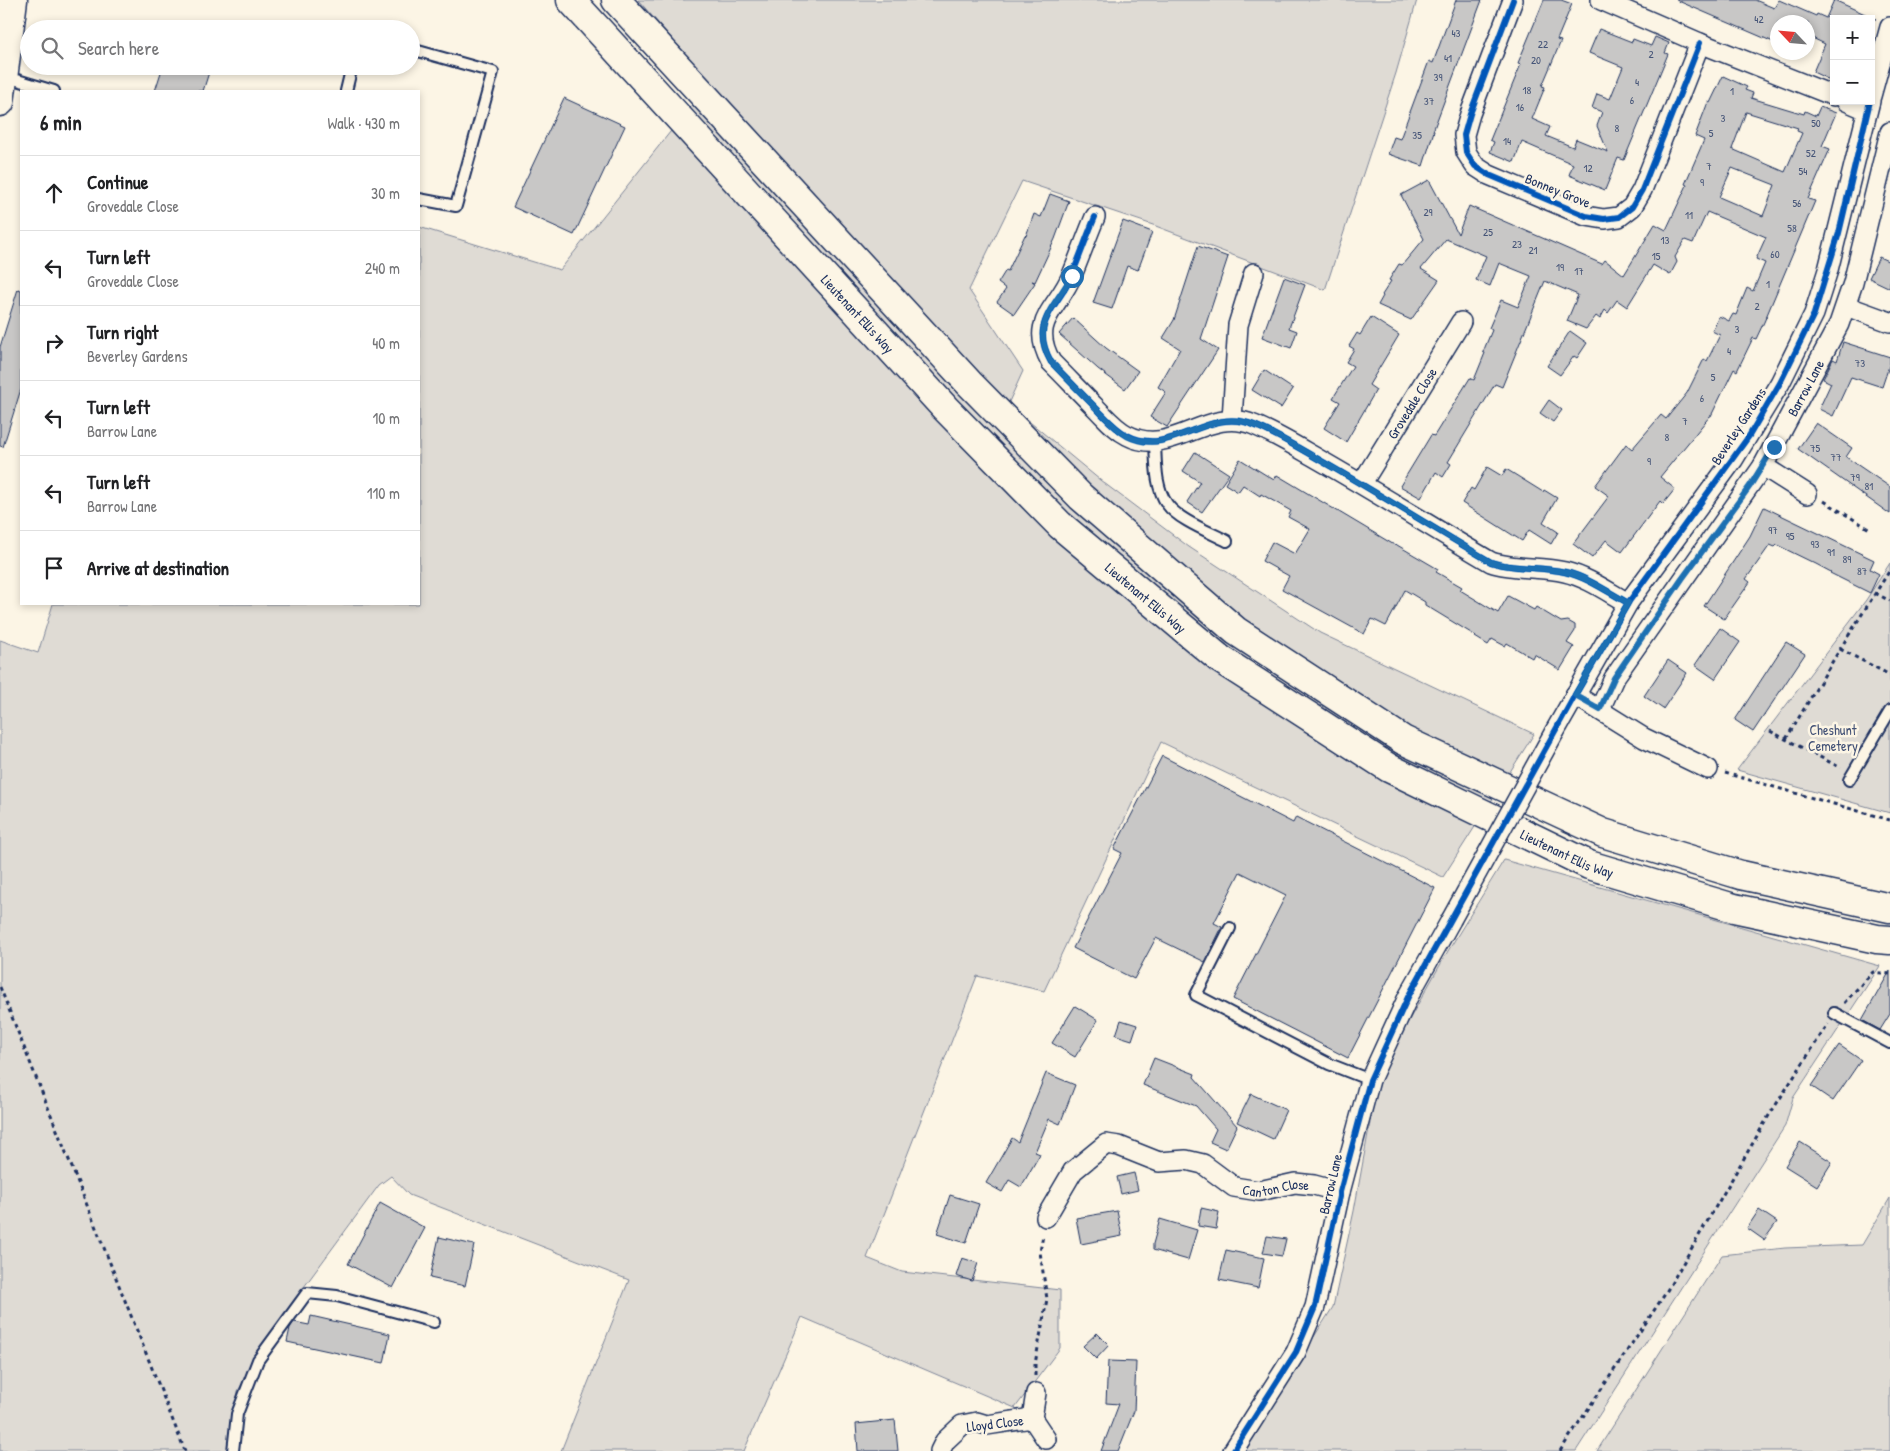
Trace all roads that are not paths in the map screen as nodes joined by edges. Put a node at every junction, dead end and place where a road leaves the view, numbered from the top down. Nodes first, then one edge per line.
1 (13, 0) edge
2 (571, 0) edge
3 (616, 0) edge
4 (1513, 0) edge
5 (1600, 0) edge
6 (1890, 28) edge
7 (1700, 43) junction
8 (3, 45) edge
9 (420, 51) edge
10 (350, 75) edge
11 (1875, 84) edge
12 (1, 89) edge
13 (28, 90) edge
14 (346, 90) edge
15 (1830, 94) edge
16 (1869, 105) edge
17 (1890, 132) edge
18 (420, 199) edge
19 (1095, 217) dead end
20 (1254, 273) dead end
21 (1846, 306) junction
22 (1461, 322) dead end
23 (1890, 322) edge
24 (1232, 419) junction
25 (1155, 443) junction
26 (1763, 466) junction
27 (1362, 484) junction
28 (1807, 494) road end
29 (1227, 541) dead end
30 (1628, 603) junction
31 (1575, 695) junction
32 (1600, 709) junction
33 (1890, 710) edge
34 (1708, 769) road end
35 (1851, 777) road end
36 (1890, 908) edge
37 (1451, 920) joint
38 (1230, 928) dead end
39 (1890, 940) edge
40 (1834, 1013) road end
41 (1890, 1044) edge
42 (1370, 1080) junction
43 (1340, 1192) junction
44 (1046, 1217) road end
45 (434, 1322) dead end
46 (1036, 1393) road end
47 (1032, 1418) junction
48 (1046, 1439) dead end
49 (233, 1451) edge
50 (940, 1451) edge
51 (1233, 1451) edge

1 - 8 main road
2 - 39 main road, Lieutenant Ellis Way
3 - 36 main road
4 - 7 street, Bonney Grove
5 - 7 street
6 - 11 street, Beverley Gardens
7 - 15 street
8 - 12 main road
9 - 18 lane
10 - 14 lane
12 - 13 lane
16 - 30 street, Beverley Gardens
17 - 21 street, Barrow Lane
19 - 25 street
20 - 24 street
21 - 23 street
21 - 26 street, Barrow Lane
22 - 27 street, Grovedale Close
24 - 25 street
24 - 27 street
25 - 29 lane
26 - 28 street
26 - 32 street, Barrow Lane
27 - 30 street
30 - 31 street, Beverley Gardens
31 - 32 street
31 - 37 street, Beverley Gardens, bridge
32 - 34 street
33 - 35 lane
37 - 42 street, Barrow Lane
38 - 42 lane
40 - 41 lane
42 - 43 street, Barrow Lane
43 - 44 street, Canton Close
43 - 51 street, Barrow Lane
45 - 49 lane
46 - 47 street, Lloyd Close
47 - 48 street, Lloyd Close
47 - 50 street, Lloyd Close

